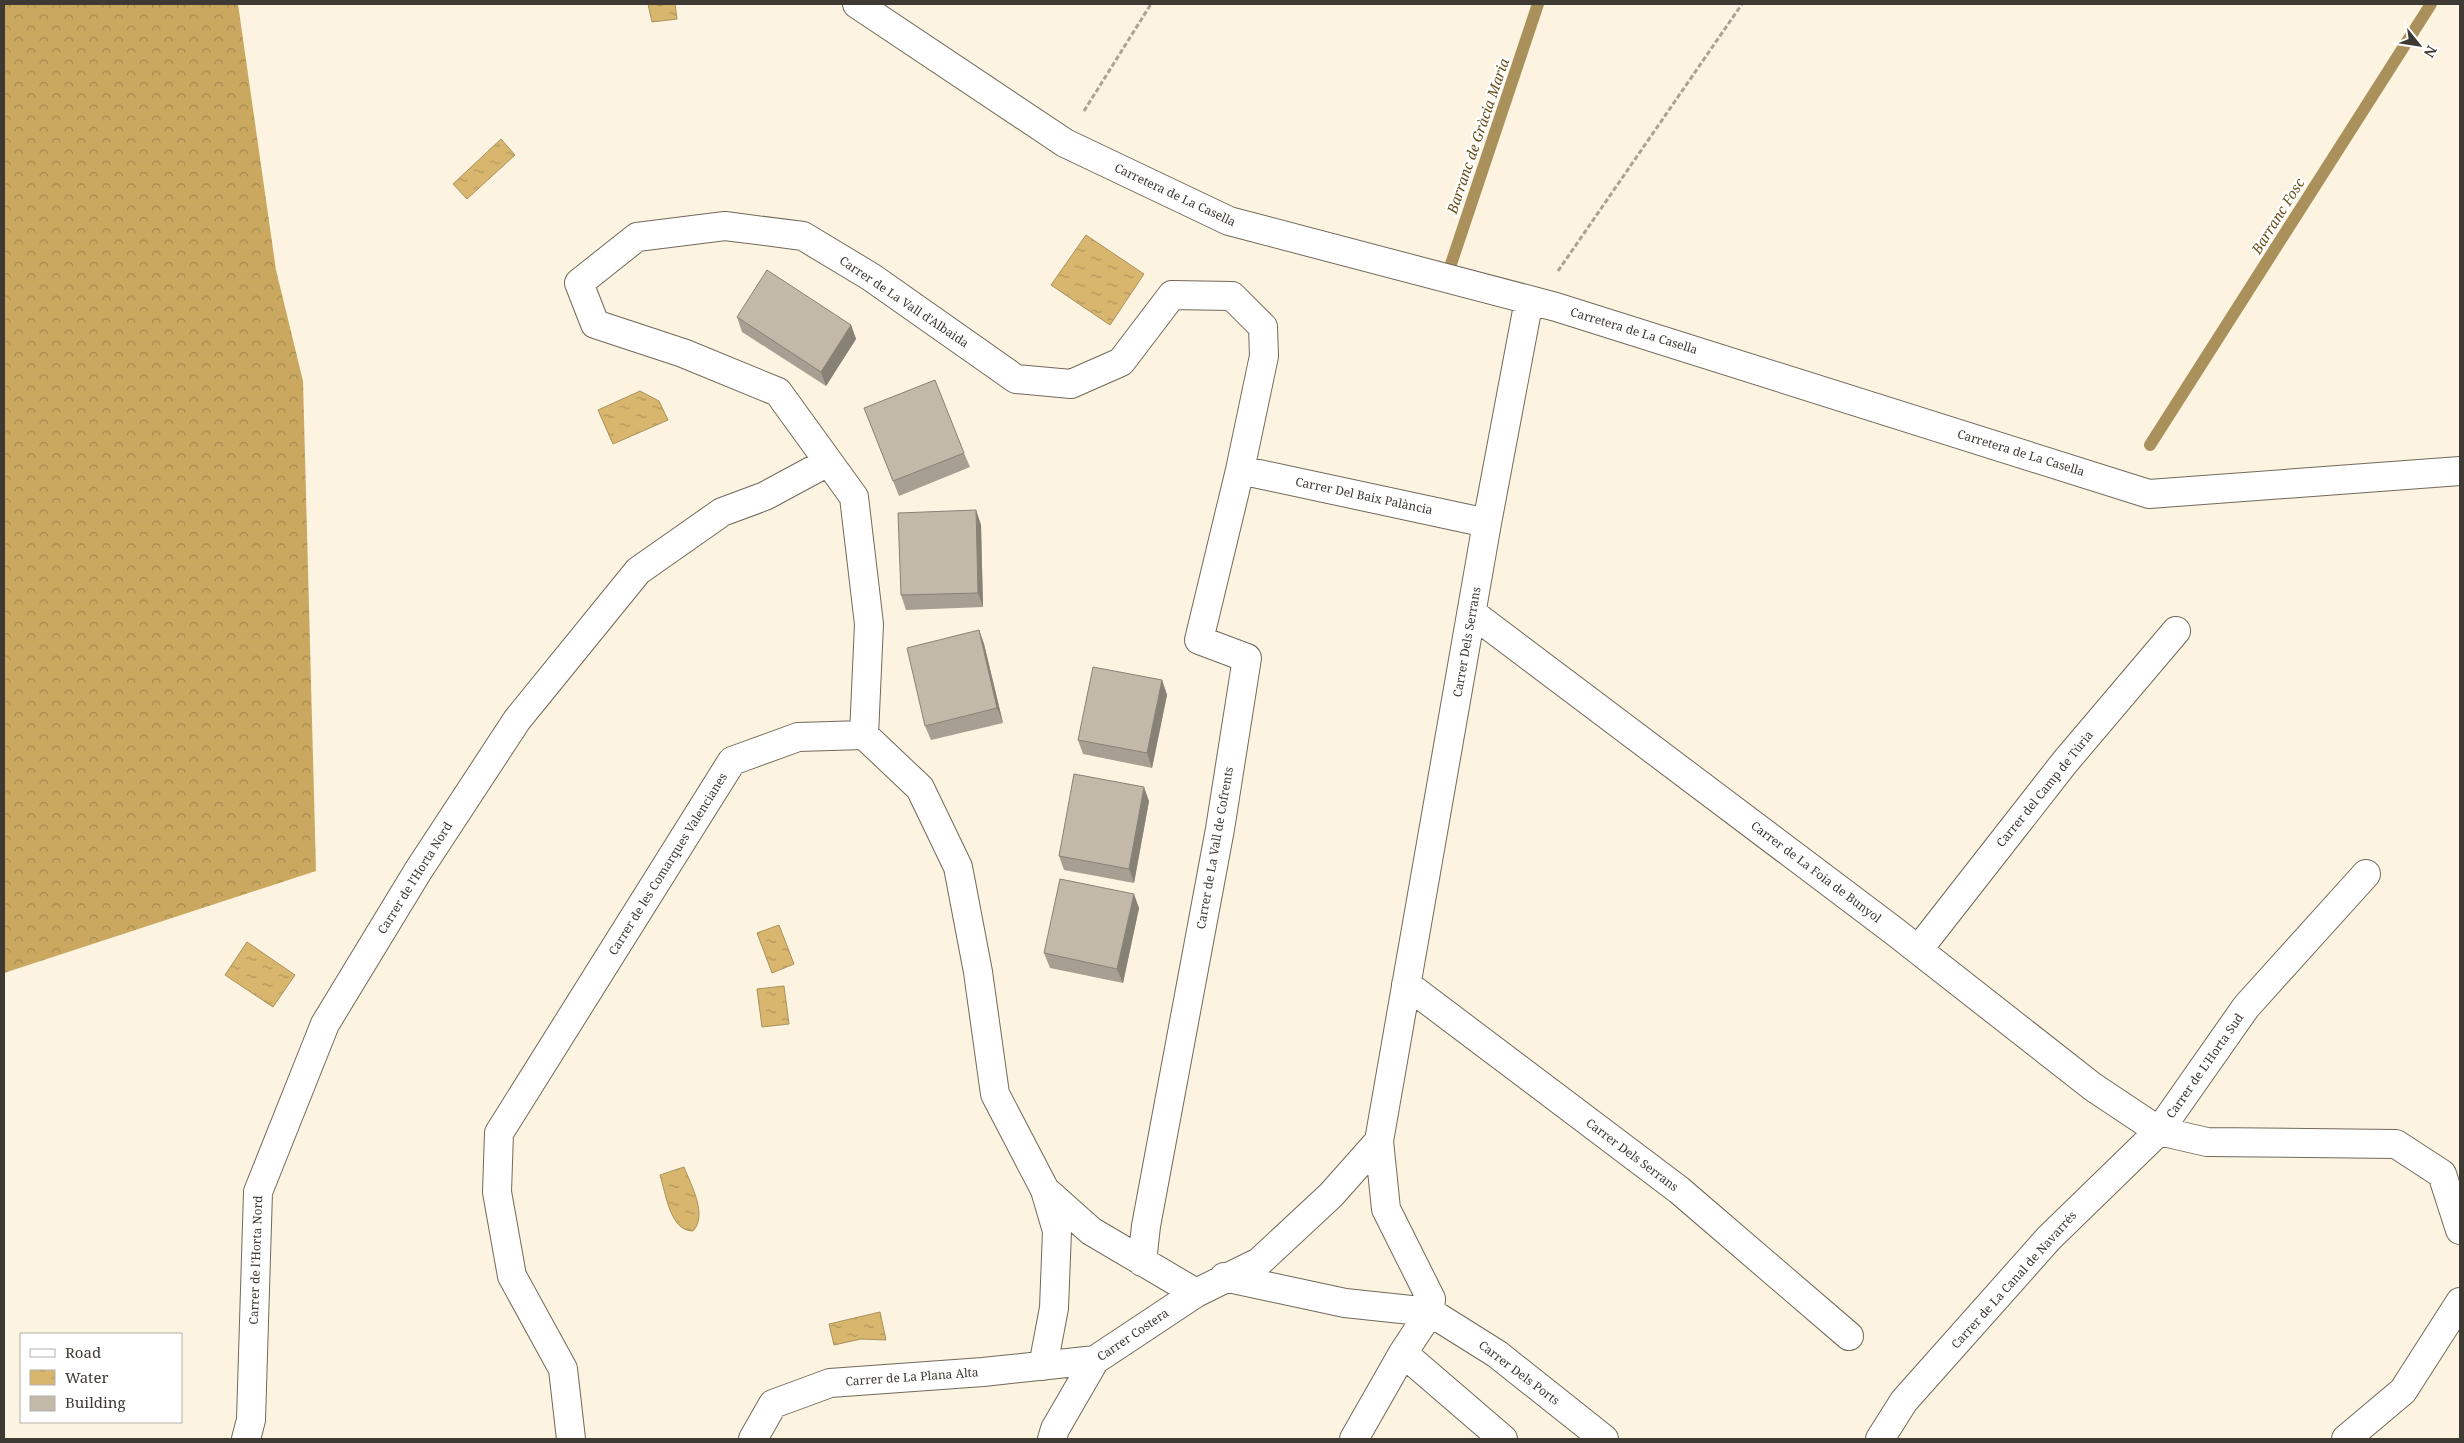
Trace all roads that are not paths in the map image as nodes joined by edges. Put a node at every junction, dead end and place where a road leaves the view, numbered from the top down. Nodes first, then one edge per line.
1 (858, 4) edge
2 (1529, 300) junction
3 (828, 462) junction
4 (1240, 470) junction
5 (2460, 471) edge
6 (1487, 523) junction
7 (1472, 612) junction
8 (2176, 631) dead end
9 (864, 735) junction
10 (2366, 874) dead end
11 (1918, 950) junction
12 (1406, 984) junction
13 (2159, 1131) junction
14 (1379, 1141) junction
15 (1045, 1190) junction
16 (2460, 1230) edge
17 (1142, 1262) junction
18 (1224, 1277) junction
19 (1196, 1293) junction
20 (2460, 1302) edge
21 (1430, 1312) junction
22 (1849, 1336) dead end
23 (1403, 1353) junction
24 (1095, 1360) junction
25 (1043, 1366) junction
26 (246, 1439) edge
27 (571, 1439) edge
28 (753, 1439) edge
29 (1052, 1439) edge
30 (1354, 1439) edge
31 (1503, 1439) edge
32 (1604, 1439) edge
33 (1880, 1439) edge
34 (2346, 1439) edge

1 - 2 street, Carretera de La Casella
2 - 5 street, Carretera de La Casella
2 - 6 street, Carrer Dels Serrans
3 - 4 street, Carrer de La Vall d'Albaida
3 - 9 street, Carrer de La Vall d'Albaida
3 - 26 street, Carrer de l'Horta Nord
4 - 6 street, Carrer Del Baix Palància
4 - 17 street, Carrer de La Vall de Cofrents
6 - 7 street, Carrer Dels Serrans
7 - 11 street, Carrer de La Foia de Bunyol
7 - 12 street, Carrer Dels Serrans
8 - 11 street, Carrer del Camp de Túria
9 - 15 street
9 - 27 street, Carrer de les Comarques Valencianes
10 - 13 street, Carrer de L'Horta Sud
11 - 13 street, Carrer de La Foia de Bunyol
12 - 14 street, Carrer Dels Serrans
12 - 22 street, Carrer Dels Serrans
13 - 16 street, Carrer de L'Horta Sud
13 - 33 street, Carrer de La Canal de Navarrés
14 - 18 street
14 - 21 street
15 - 17 street
15 - 25 street
17 - 19 street
18 - 19 street
18 - 21 street, Carrer Dels Ports
19 - 24 street, Carrer Costera
20 - 34 street
21 - 23 street
21 - 32 street, Carrer Dels Ports
23 - 30 street
23 - 31 street
24 - 25 street, Carrer de La Plana Alta
24 - 29 street, Carrer Costera
25 - 28 street, Carrer de La Plana Alta

